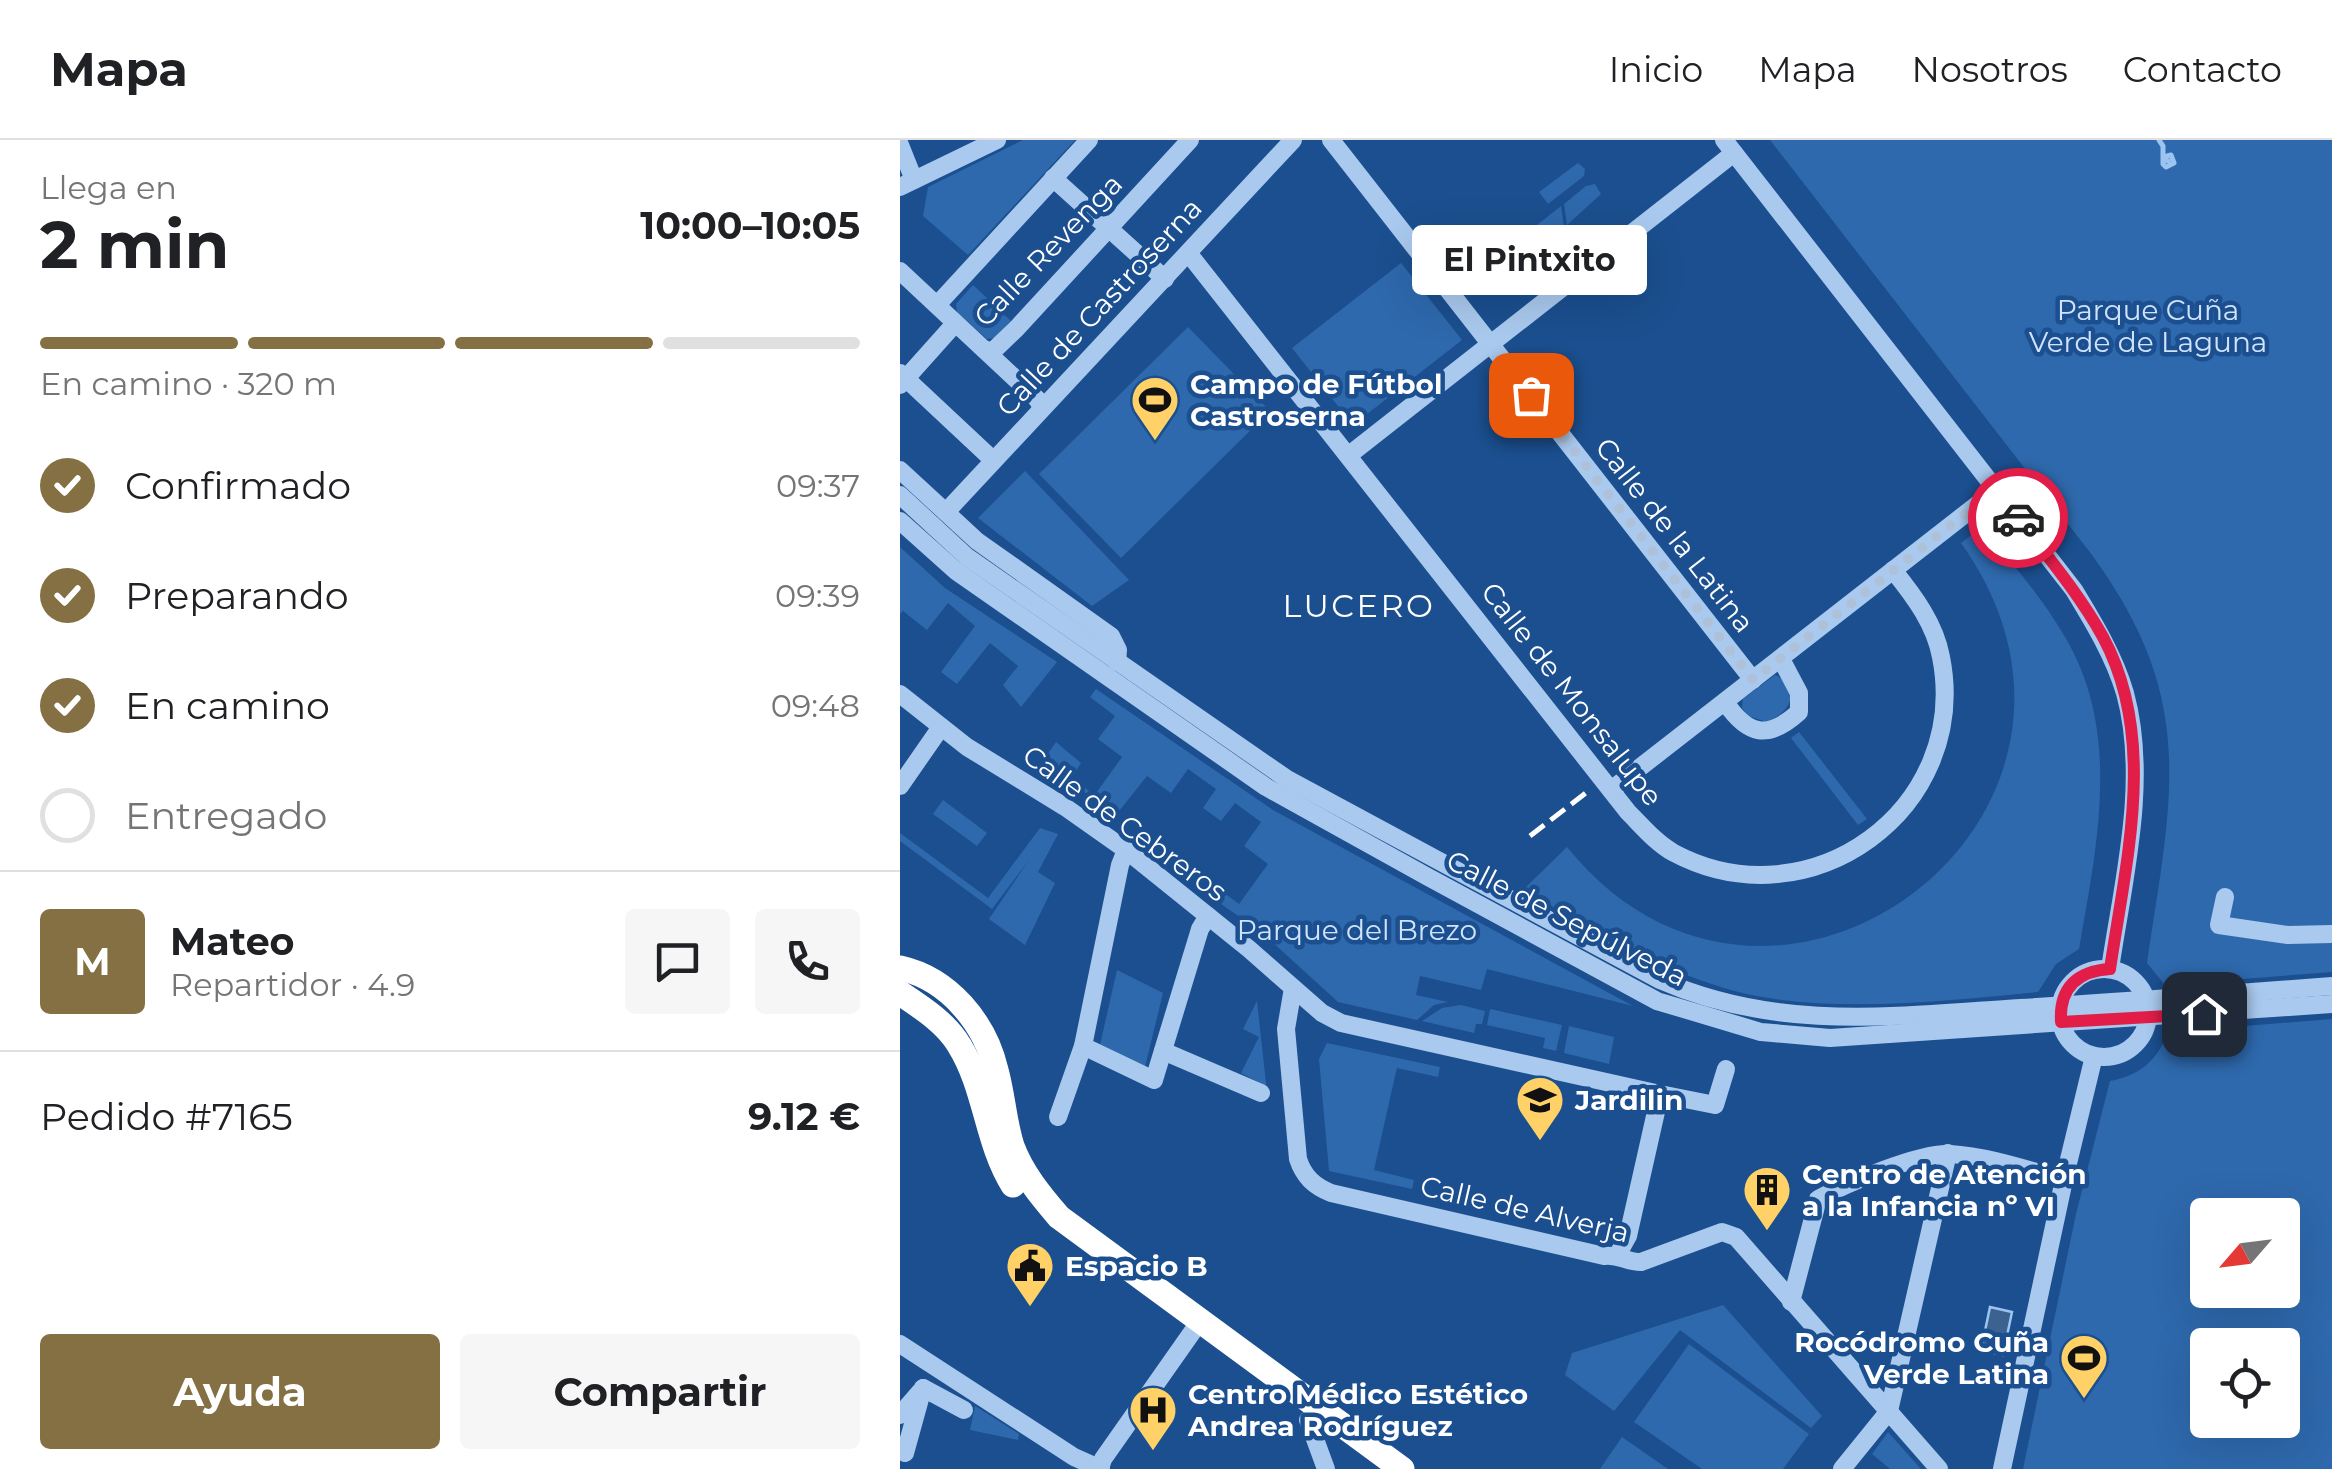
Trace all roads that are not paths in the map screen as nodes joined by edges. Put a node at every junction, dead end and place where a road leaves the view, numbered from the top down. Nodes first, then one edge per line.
1 (997, 140) edge
2 (1089, 140) edge
3 (1190, 140) edge
4 (1293, 140) edge
5 (1331, 140) edge
6 (900, 145) edge
7 (1729, 147) edge
8 (1053, 178) junction
9 (907, 184) edge
10 (1110, 228) junction
11 (1189, 254) junction
12 (900, 271) edge
13 (1165, 279) junction
14 (937, 305) junction
15 (958, 326) junction
16 (1490, 343) junction
17 (985, 350) junction
18 (902, 379) edge
19 (1042, 407) junction
20 (1349, 455) junction
21 (993, 460) junction
22 (900, 470) edge
23 (1996, 490) junction
24 (900, 495) edge
25 (946, 512) junction
26 (900, 521) edge
27 (1893, 570) junction
28 (1781, 659) junction
29 (1116, 662) junction
30 (1753, 680) junction
31 (900, 694) edge
32 (1725, 702) junction
33 (942, 727) junction
34 (900, 786) edge
35 (1611, 790) junction
36 (1303, 808) junction
37 (1375, 816) junction
38 (1126, 850) junction
39 (2224, 897) dead end
40 (1208, 916) junction
41 (2332, 934) edge
42 (900, 968) edge
43 (2110, 969) junction
44 (2332, 986) edge
45 (1294, 988) junction
46 (900, 993) edge
47 (2332, 1004) edge
48 (2147, 1010) junction
49 (2060, 1014) junction
50 (1083, 1046) junction
51 (1164, 1051) junction
52 (2094, 1056) junction
53 (1726, 1069) dead end
54 (1260, 1093) dead end
55 (1660, 1094) junction
56 (1058, 1117) dead end
57 (1948, 1154) junction
58 (2064, 1180) junction
59 (1618, 1254) junction
60 (1791, 1302) junction
61 (1195, 1328) junction
62 (900, 1344) edge
63 (923, 1388) junction
64 (964, 1410) dead end
65 (1889, 1411) junction
66 (900, 1415) edge
67 (1308, 1420) junction
68 (900, 1450) edge
69 (1100, 1469) edge
70 (1326, 1469) edge
71 (1376, 1469) edge
72 (1402, 1469) edge
73 (1842, 1469) edge
74 (1939, 1469) edge
75 (2002, 1469) edge

1 - 9 street
2 - 8 street
3 - 10 street, Calle Revenga
4 - 11 street, Calle de Castroserna
5 - 16 street, Calle de la Latina
6 - 9 street
7 - 16 street
7 - 23 street
8 - 10 street
8 - 14 street
10 - 13 street
10 - 17 street, Calle Revenga
11 - 13 street, Calle de Castroserna
11 - 20 street, Calle de Monsalupe
12 - 14 street
13 - 19 street, Calle de Castroserna
14 - 15 street
15 - 17 street
15 - 18 street
16 - 20 street
16 - 30 street, Calle de la Latina
17 - 19 street
18 - 21 street
19 - 21 street, Calle de Castroserna
20 - 35 street, Calle de Monsalupe
21 - 25 street, Calle de Castroserna
22 - 25 street, Calle de Sepúlveda
23 - 27 street
23 - 43 street
24 - 29 street, Calle de Sepúlveda
25 - 29 street, Calle de Sepúlveda
26 - 36 street, Calle de Sepúlveda
27 - 28 street
27 - 35 street, Calle de Monsalupe
28 - 30 street
28 - 32 street
29 - 37 street, Calle de Sepúlveda
30 - 32 street
31 - 33 street, Calle de Cebreros
32 - 35 street
33 - 34 street
33 - 38 street, Calle de Cebreros
36 - 37 street, Calle de Sepúlveda
36 - 49 street, Calle de Sepúlveda
37 - 49 street, Calle de Sepúlveda
38 - 40 street, Calle de Cebreros
38 - 50 street
39 - 41 street
40 - 45 street, Calle de Cebreros
40 - 51 street
42 - 61 highway
43 - 48 street
43 - 49 street
44 - 48 street, Calle de Sepúlveda
45 - 55 street, Calle de Cebreros
45 - 59 street, Calle de Alverja
46 - 61 highway
47 - 48 street, Calle de Sepúlveda
48 - 49 street, Calle de Sepúlveda
48 - 52 street
49 - 52 street
50 - 51 street
50 - 56 street
51 - 54 street
52 - 58 street
53 - 55 street, Calle de Cebreros
55 - 59 street
57 - 58 street
57 - 60 street
57 - 65 street
58 - 75 street
59 - 60 street, Calle de Alverja
60 - 65 street, Calle de Alverja
61 - 67 highway
61 - 69 street
61 - 72 highway
62 - 69 street
63 - 64 street
63 - 66 street
63 - 68 street
65 - 73 street
65 - 74 street, Calle de Alverja
67 - 70 street
67 - 71 highway

